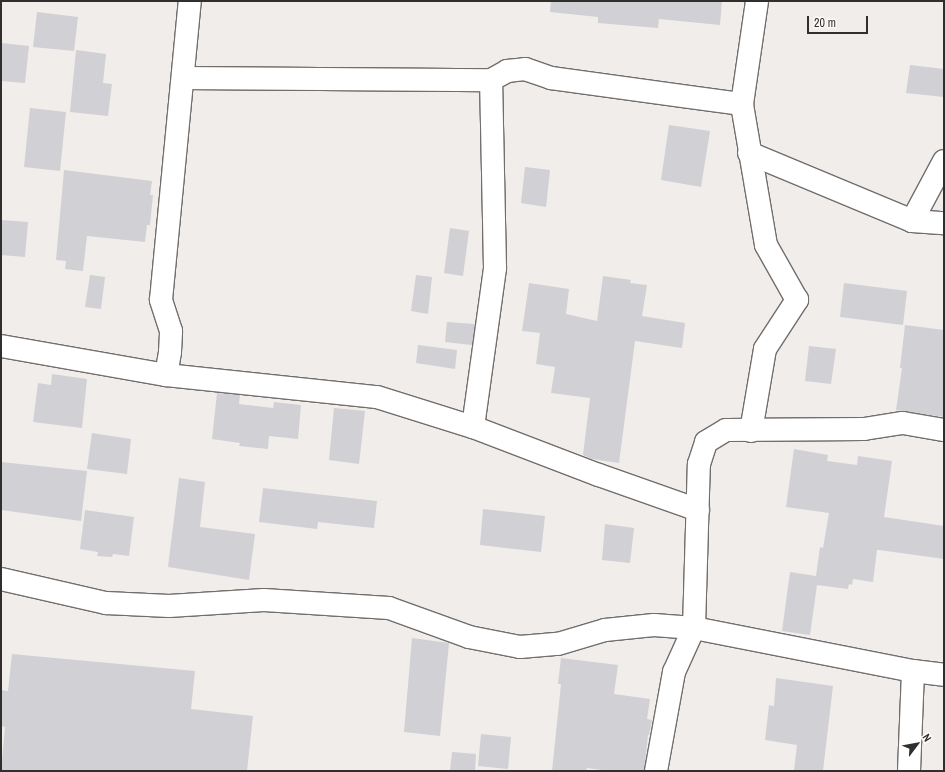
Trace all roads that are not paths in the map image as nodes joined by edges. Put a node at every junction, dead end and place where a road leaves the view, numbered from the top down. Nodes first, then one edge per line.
1 (190, 1) edge
2 (757, 1) edge
3 (183, 78) junction
4 (491, 80) junction
5 (742, 104) junction
6 (750, 153) junction
7 (944, 161) edge
8 (912, 221) junction
9 (944, 223) edge
10 (1, 346) edge
11 (166, 375) junction
12 (473, 427) junction
13 (944, 430) edge
14 (751, 431) junction
15 (698, 510) junction
16 (1, 579) edge
17 (694, 628) junction
18 (913, 671) junction
19 (944, 675) edge
20 (656, 771) edge
21 (909, 771) edge

1 - 3 street
2 - 5 street
3 - 4 street
3 - 11 street
4 - 5 street
4 - 12 street
5 - 6 street
6 - 8 street
6 - 14 street
7 - 8 street
8 - 9 street
10 - 11 street
11 - 12 street
12 - 15 street
13 - 14 street
14 - 15 street
15 - 17 street
16 - 17 street
17 - 18 street
17 - 20 street
18 - 19 street
18 - 21 street

